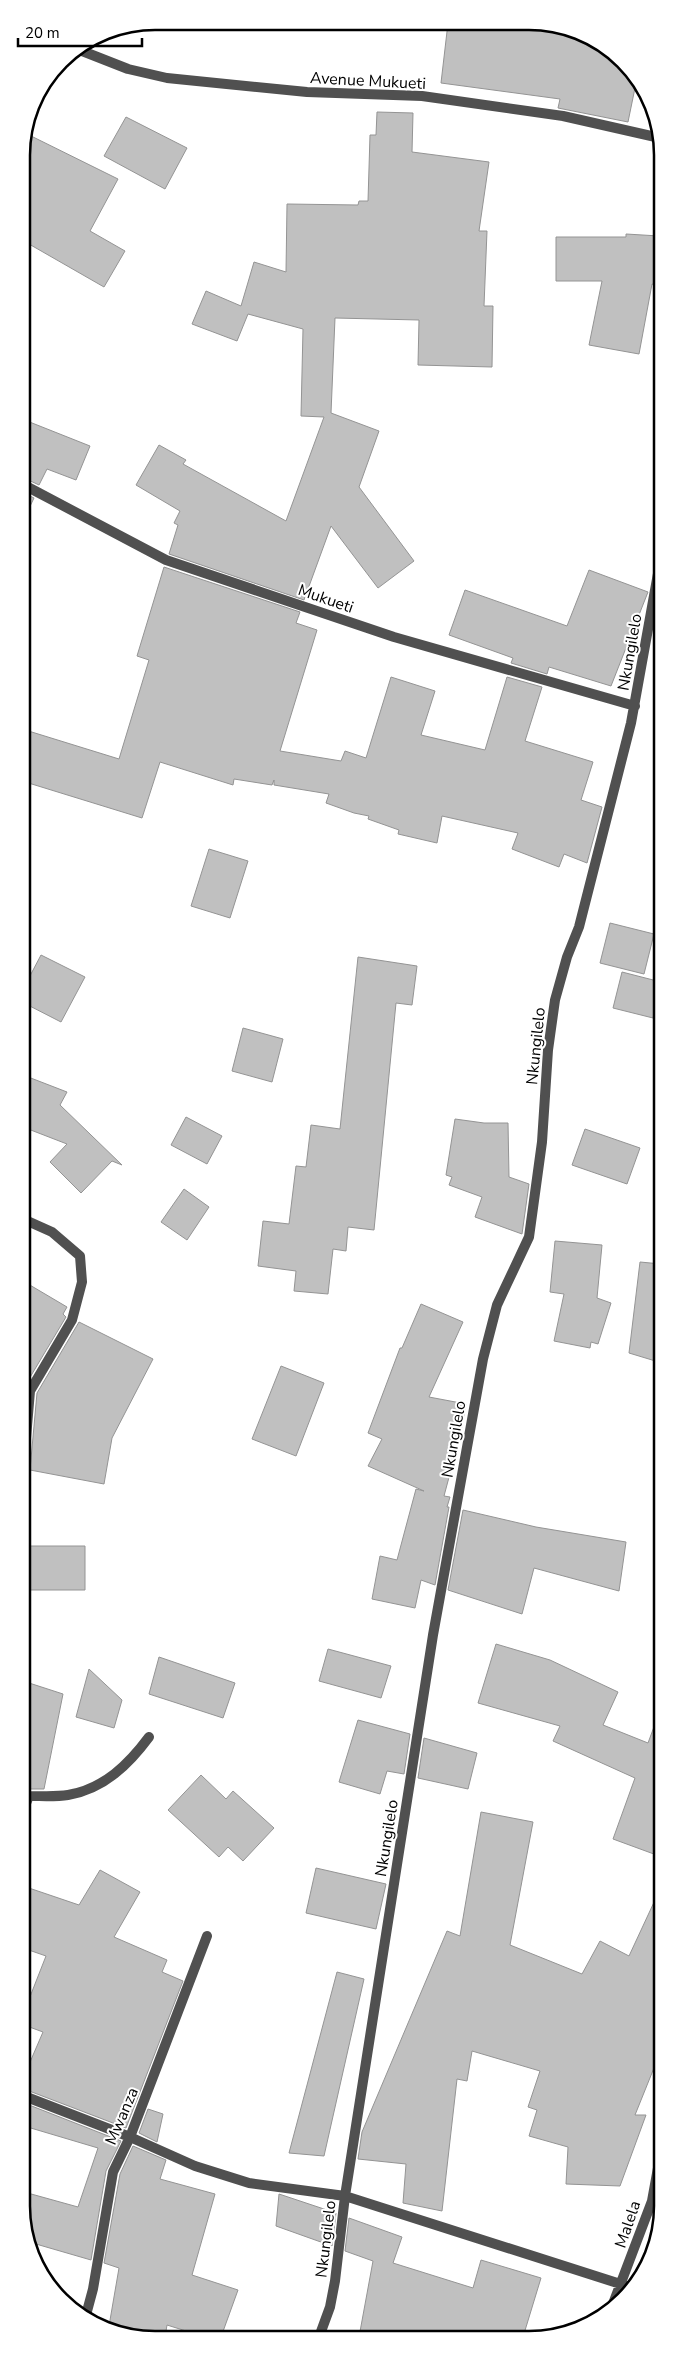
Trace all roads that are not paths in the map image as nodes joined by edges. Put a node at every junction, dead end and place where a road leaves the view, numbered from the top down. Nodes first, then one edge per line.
1 (84, 52) edge
2 (653, 136) edge
3 (30, 488) edge
4 (654, 596) edge
5 (634, 706) junction
6 (30, 1222) edge
7 (30, 1391) edge
8 (149, 1737) dead end
9 (30, 1794) edge
10 (206, 1936) dead end
11 (30, 2098) edge
12 (130, 2137) junction
13 (654, 2190) edge
14 (345, 2196) junction
15 (622, 2284) junction
16 (625, 2285) edge
17 (619, 2292) edge
18 (87, 2311) edge
19 (321, 2331) edge

1 - 2 street, Avenue Mukueti
3 - 5 street, Mukueti
4 - 5 street, Nkungilelo
5 - 14 street, Nkungilelo
6 - 7 street
8 - 9 street
10 - 12 street, Mwanza
11 - 12 street
12 - 14 street
12 - 18 street, Mwanza
13 - 15 street, Malela
14 - 15 street
14 - 19 street, Nkungilelo
15 - 16 street
15 - 17 street, Malela

